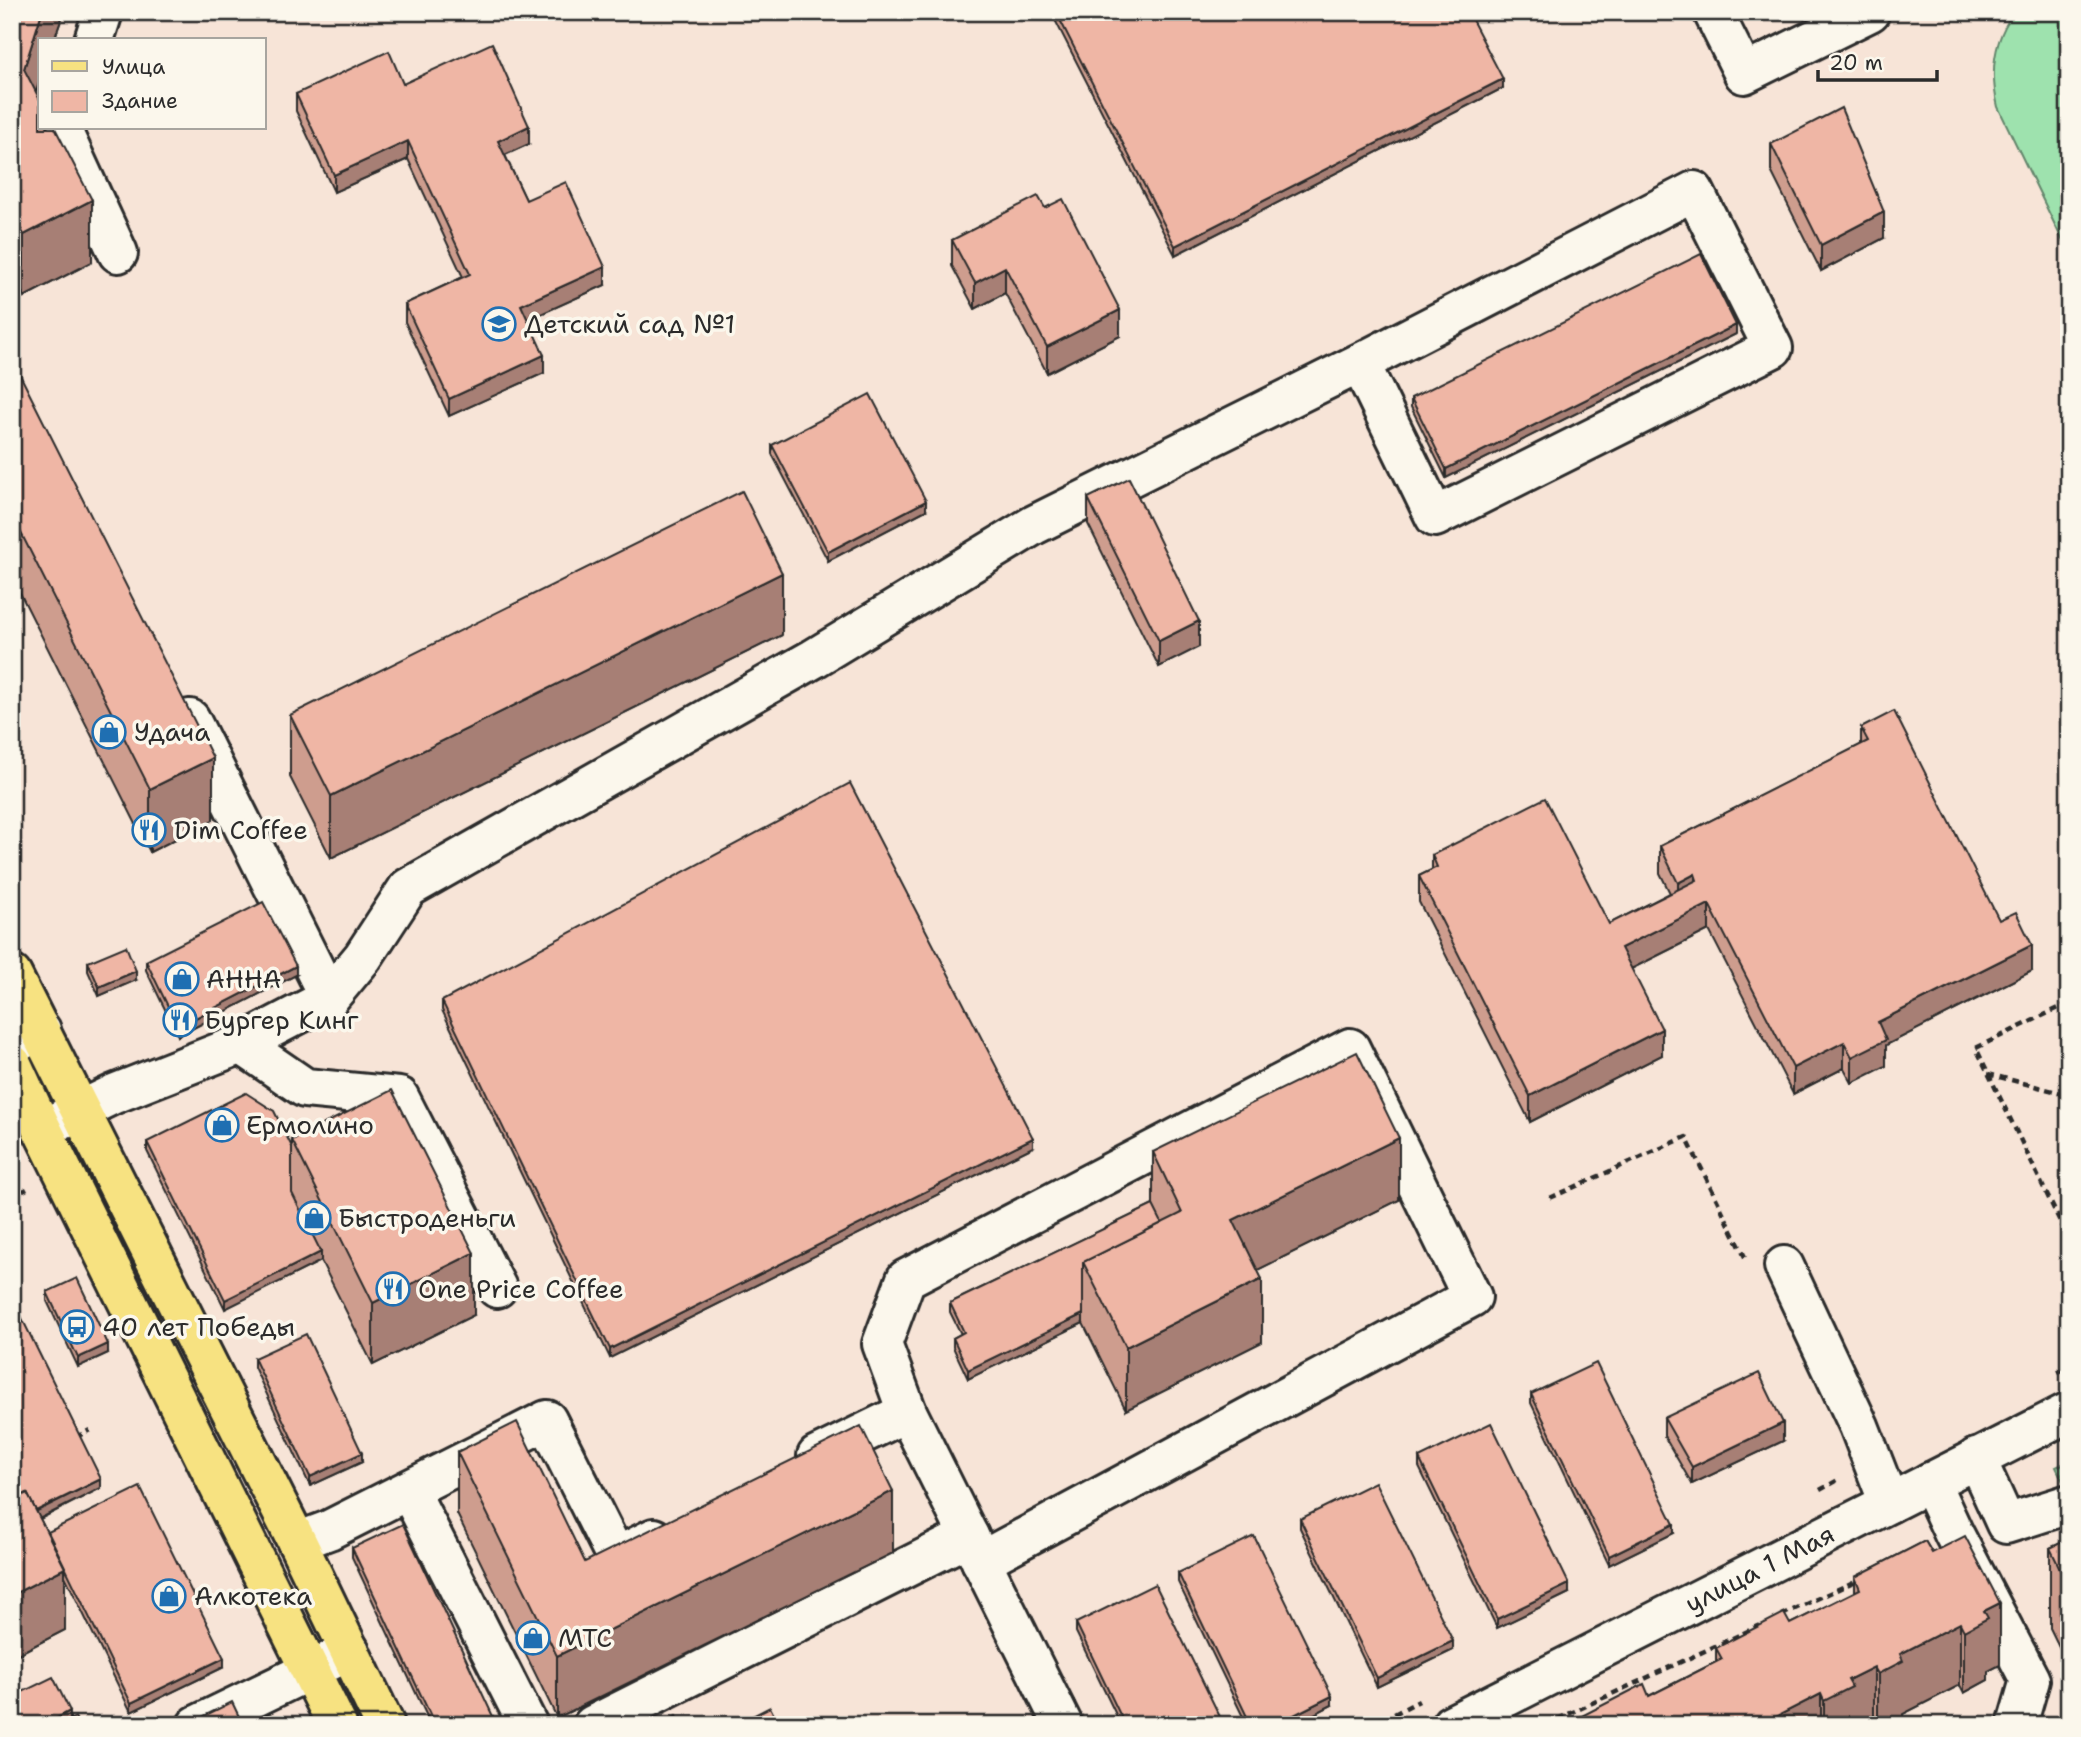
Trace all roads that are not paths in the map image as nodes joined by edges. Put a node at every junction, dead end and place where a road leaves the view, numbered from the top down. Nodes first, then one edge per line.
1 (103, 12) edge
2 (1713, 12) edge
3 (1870, 12) edge
4 (95, 38) edge
5 (64, 130) edge
6 (118, 253) dead end
7 (1360, 363) junction
8 (177, 690) edge
9 (12, 975) edge
10 (329, 998) junction
11 (27, 1037) edge
12 (241, 1044) junction
13 (12, 1064) edge
14 (81, 1110) junction
15 (42, 1129) junction
16 (1784, 1266) dead end
17 (497, 1289) dead end
18 (907, 1412) junction
19 (2069, 1412) edge
20 (1976, 1458) junction
21 (788, 1471) edge
22 (1930, 1482) junction
23 (409, 1490) junction
24 (1889, 1503) junction
25 (2069, 1504) edge
26 (690, 1520) edge
27 (297, 1542) junction
28 (975, 1548) junction
29 (350, 1651) junction
30 (311, 1669) junction
31 (197, 1725) edge
32 (337, 1725) edge
33 (385, 1725) edge
34 (528, 1725) edge
35 (593, 1725) edge
36 (1063, 1725) edge
37 (1451, 1725) edge
38 (2017, 1725) edge

1 - 4 street
2 - 3 street
5 - 6 street
7 - 7 street
7 - 10 street
8 - 10 street
9 - 11 main road
10 - 12 street
11 - 14 main road
12 - 14 street
12 - 17 street
13 - 15 main road
14 - 15 street
14 - 27 main road
15 - 30 main road
16 - 24 street
18 - 21 street
18 - 28 street
18 - 28 street
19 - 20 street, улица 1 Мая
20 - 22 street, улица 1 Мая
20 - 25 street
22 - 24 street, улица 1 Мая
22 - 38 street
23 - 26 street
23 - 27 street
23 - 34 street
24 - 37 street, улица 1 Мая
27 - 29 main road
28 - 35 street
28 - 36 street
29 - 30 street
29 - 33 main road
30 - 31 street
30 - 32 main road

